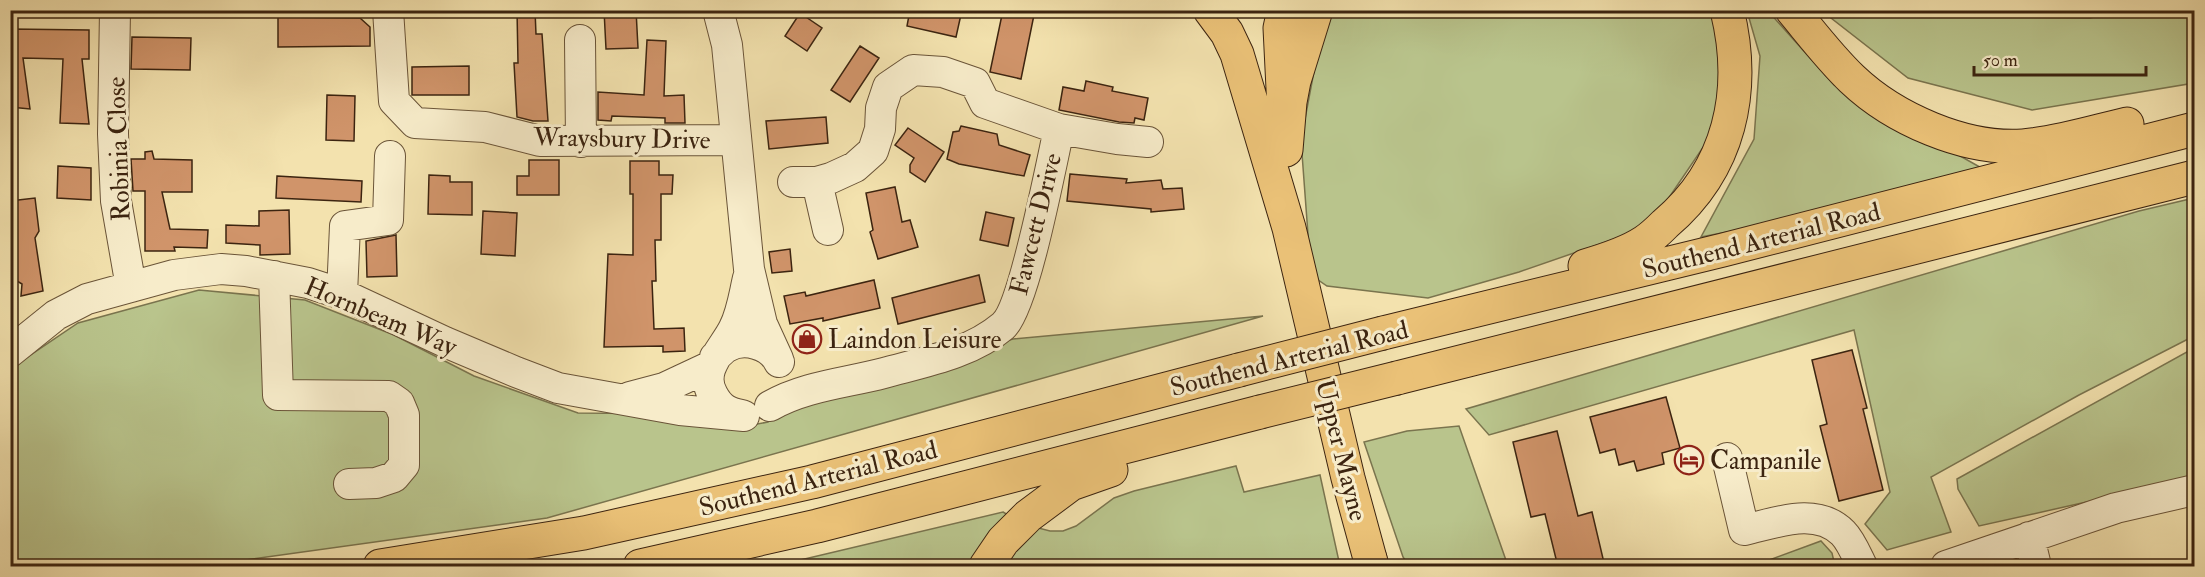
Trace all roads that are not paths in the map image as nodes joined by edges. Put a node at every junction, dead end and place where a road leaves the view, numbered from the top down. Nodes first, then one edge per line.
1 (115, 10) edge
2 (388, 10) edge
3 (718, 10) edge
4 (736, 10) edge
5 (1210, 10) edge
6 (1284, 10) edge
7 (1316, 10) edge
8 (1727, 10) edge
9 (1792, 10) edge
10 (580, 40) dead end
11 (727, 45) junction
12 (2194, 108) edge
13 (1059, 129) junction
14 (2194, 129) edge
15 (736, 140) junction
16 (581, 142) junction
17 (1148, 142) dead end
18 (1286, 150) junction
19 (390, 156) dead end
20 (2194, 177) edge
21 (1289, 228) junction
22 (828, 230) dead end
23 (749, 269) junction
24 (274, 276) junction
25 (131, 287) junction
26 (342, 294) junction
27 (1391, 331) junction
28 (10, 352) edge
29 (713, 362) junction
30 (779, 362) junction
31 (844, 382) junction
32 (622, 398) junction
33 (757, 411) junction
34 (1260, 412) junction
35 (1727, 458) dead end
36 (350, 484) dead end
37 (2194, 490) edge
38 (2029, 537) junction
39 (1373, 559) edge
40 (380, 567) edge
41 (640, 567) edge
42 (986, 567) edge
43 (1862, 567) edge
44 (1946, 567) edge
45 (2036, 567) edge

1 - 25 street, Robinia Close
2 - 16 street, Wraysbury Drive
3 - 11 street
4 - 11 street
5 - 21 main road, Upper Mayne
6 - 18 main road, Upper Mayne
7 - 18 main road
8 - 27 main road
9 - 12 main road
10 - 16 street
11 - 15 street
13 - 17 street
13 - 22 street
13 - 31 street, Fawcett Drive
14 - 27 main road, Southend Arterial Road
15 - 16 street, Wraysbury Drive
15 - 23 street
18 - 21 main road, Upper Mayne
19 - 26 street
20 - 34 main road, Southend Arterial Road, bridge
21 - 39 main road, Upper Mayne
23 - 29 street
23 - 30 street
24 - 25 street, Hornbeam Way
24 - 26 street, Hornbeam Way
24 - 36 street
25 - 28 street, Hornbeam Way
26 - 32 street, Hornbeam Way
27 - 40 main road, Southend Arterial Road, bridge
29 - 30 street, Hornbeam Way
29 - 32 street, Hornbeam Way
29 - 33 street
30 - 31 street, Hornbeam Way
30 - 33 street
31 - 33 street, Fawcett Drive
32 - 33 street, Hornbeam Way
34 - 41 main road, Southend Arterial Road
34 - 42 main road
35 - 43 street
37 - 38 street
38 - 44 street
38 - 45 street

